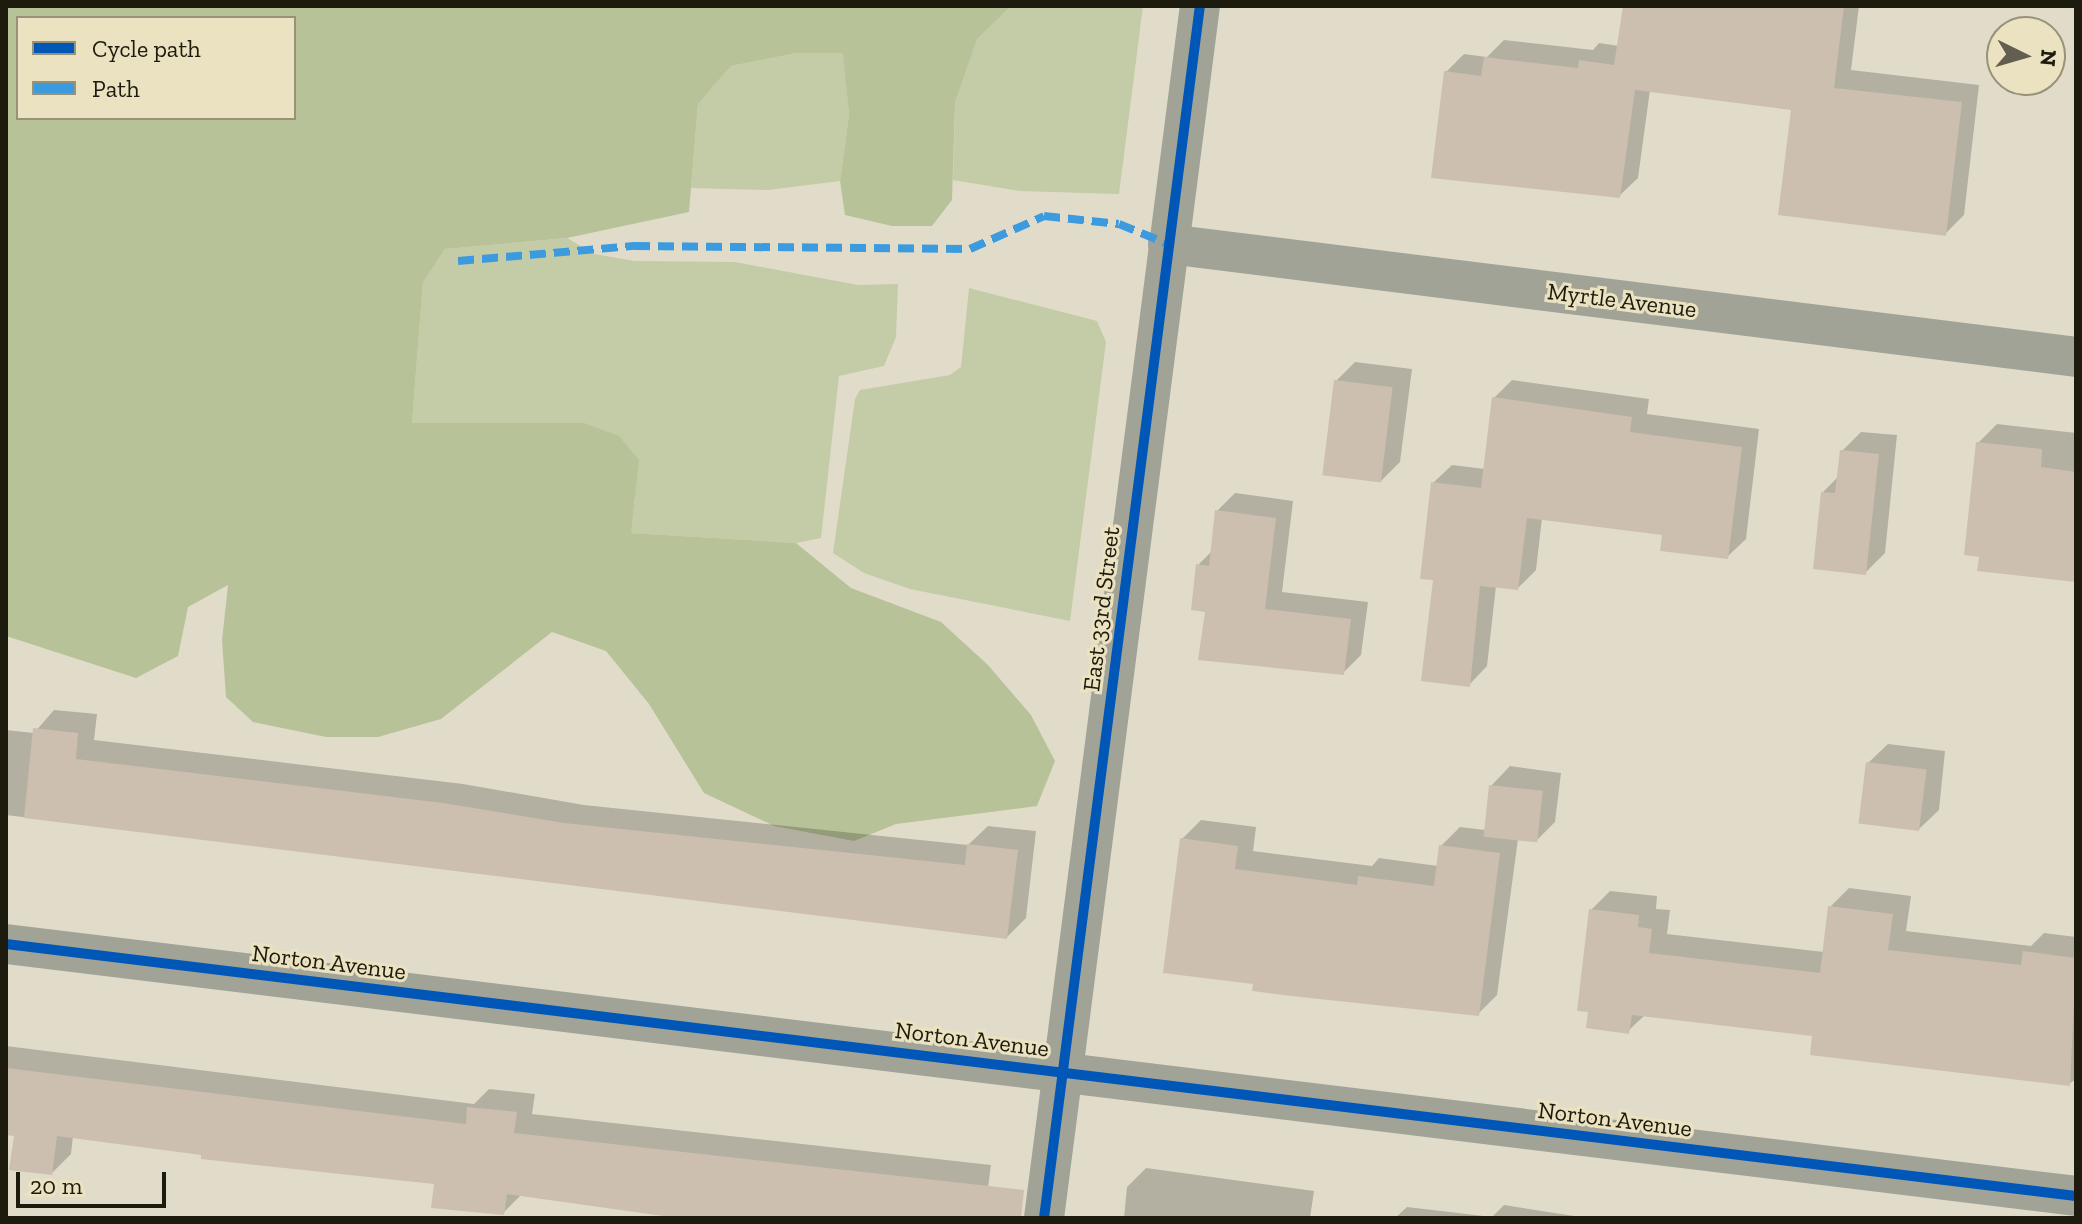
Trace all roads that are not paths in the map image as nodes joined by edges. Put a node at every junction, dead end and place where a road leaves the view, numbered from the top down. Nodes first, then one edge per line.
1 (1200, 6) edge
2 (1168, 244) junction
3 (2076, 357) edge
4 (6, 944) edge
5 (1062, 1070) junction
6 (2076, 1196) edge
7 (1044, 1218) edge

1 - 2 street, East 33rd Street
2 - 3 street, Myrtle Avenue
2 - 5 street, East 33rd Street
4 - 5 street, Norton Avenue
5 - 6 street, Norton Avenue
5 - 7 street, East 33rd Street

